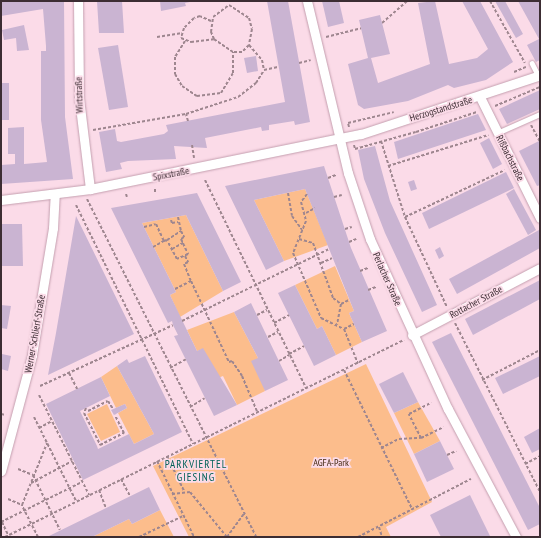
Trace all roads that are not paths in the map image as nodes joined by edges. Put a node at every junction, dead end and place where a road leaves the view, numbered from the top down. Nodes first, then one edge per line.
1 (78, 1) edge
2 (307, 1) edge
3 (532, 63) dead end
4 (539, 75) edge
5 (480, 97) junction
6 (540, 114) edge
7 (497, 133) junction
8 (340, 138) junction
9 (86, 190) junction
10 (55, 194) junction
11 (1, 200) edge
12 (540, 218) edge
13 (540, 268) edge
14 (412, 334) junction
15 (1, 471) edge
16 (516, 537) edge

1 - 9 street, Wirtstraße
2 - 8 street, Perlacher Straße
3 - 4 lane
4 - 5 street, Herzogstandstraße
5 - 7 street, Rißbachstraße
5 - 8 street, Herzogstandstraße
6 - 7 lane
7 - 12 street, Rißbachstraße
8 - 9 street, Spixstraße
8 - 14 street, Perlacher Straße
9 - 10 street, Spixstraße
10 - 11 street, Spixstraße
10 - 15 street, Werner-Schlierf-Straße
13 - 14 street, Rottacher Straße
14 - 16 street, Perlacher Straße

